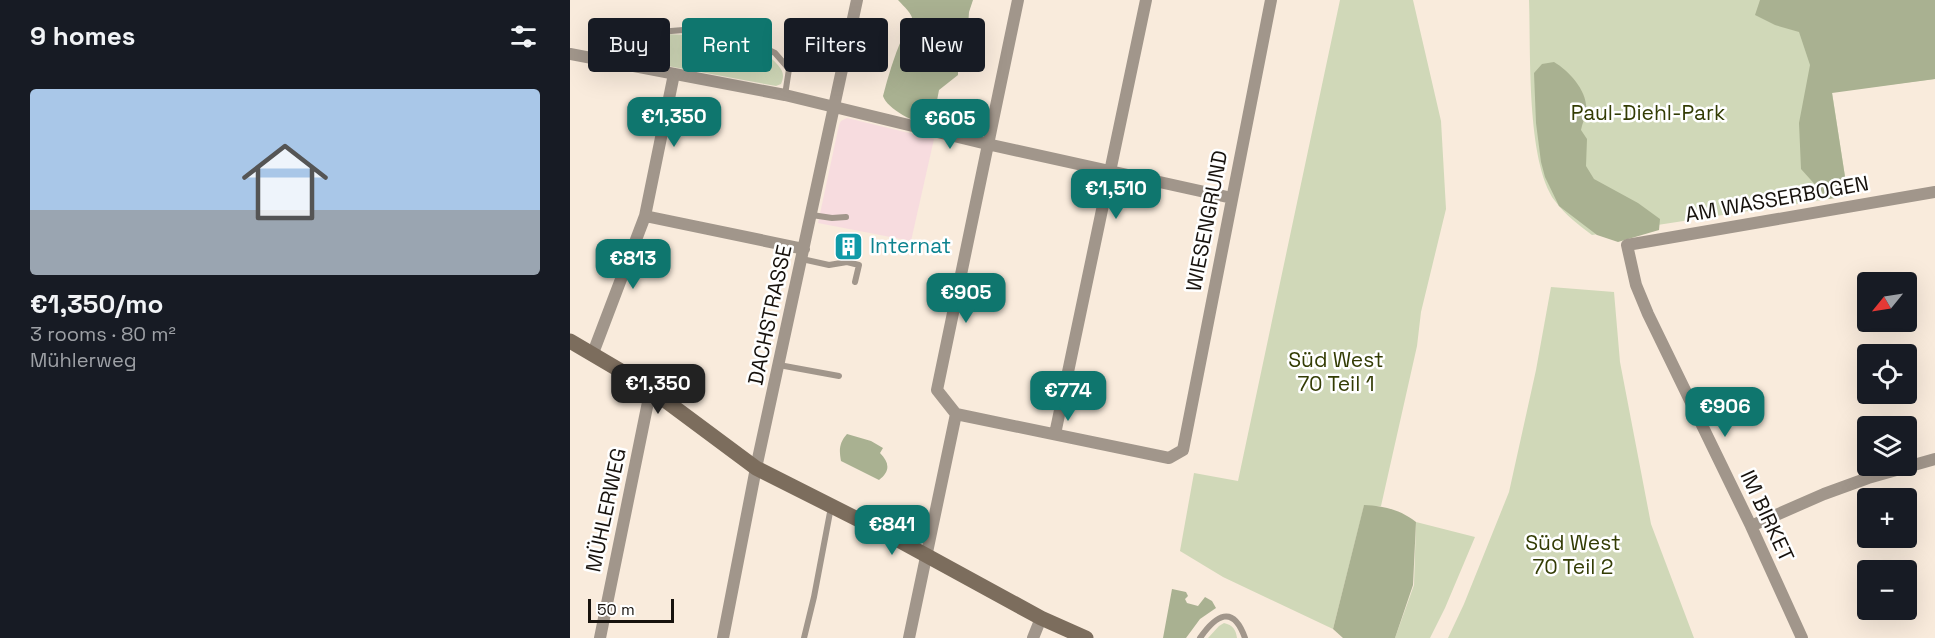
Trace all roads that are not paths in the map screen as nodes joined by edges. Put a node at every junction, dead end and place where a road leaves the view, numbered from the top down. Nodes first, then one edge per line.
1 (857, 0) edge
2 (1018, 0) edge
3 (1146, 0) edge
4 (1271, 0) edge
5 (670, 31) edge
6 (570, 54) edge
7 (588, 58) edge
8 (662, 72) edge
9 (674, 74) junction
10 (785, 95) junction
11 (833, 107) junction
12 (987, 144) junction
13 (1111, 171) junction
14 (1935, 192) edge
15 (1232, 198) junction
16 (812, 214) junction
17 (645, 216) junction
18 (846, 217) dead end
19 (1627, 245) joint
20 (803, 254) junction
21 (855, 282) dead end
22 (570, 341) edge
23 (593, 353) junction
24 (779, 365) junction
25 (839, 376) dead end
26 (656, 392) junction
27 (956, 414) junction
28 (1055, 434) junction
29 (1935, 459) edge
30 (756, 468) junction
31 (831, 506) junction
32 (1751, 526) junction
33 (927, 555) junction
34 (1041, 618) junction
35 (600, 638) edge
36 (723, 638) edge
37 (804, 638) edge
38 (909, 638) edge
39 (1033, 638) edge
40 (1086, 638) edge
41 (1200, 638) edge
42 (1245, 638) edge
43 (1802, 638) edge

1 - 11 street, DACHSTRASSE
2 - 12 street
3 - 13 street
4 - 15 street, WIESENGRUND
5 - 10 lane
6 - 7 street
8 - 9 street
9 - 10 street
9 - 17 street
10 - 11 street
11 - 12 street
11 - 16 street, DACHSTRASSE
12 - 13 street
12 - 27 street
13 - 15 street
13 - 28 street
14 - 19 street, AM WASSERBOGEN
15 - 28 street, WIESENGRUND
16 - 18 lane
16 - 20 street, DACHSTRASSE
17 - 20 street
17 - 23 street
19 - 32 street, IM BIRKET
20 - 21 lane
20 - 24 street, DACHSTRASSE
22 - 23 street
23 - 26 street
24 - 25 lane
24 - 30 street, DACHSTRASSE
26 - 30 street
26 - 35 street, MÜHLERWEG
27 - 28 street
27 - 33 street
29 - 32 street
30 - 31 street
30 - 36 street, DACHSTRASSE
31 - 33 street
31 - 37 lane
32 - 43 street, IM BIRKET
33 - 34 street
33 - 38 street
34 - 39 street
34 - 40 street
41 - 42 lane

